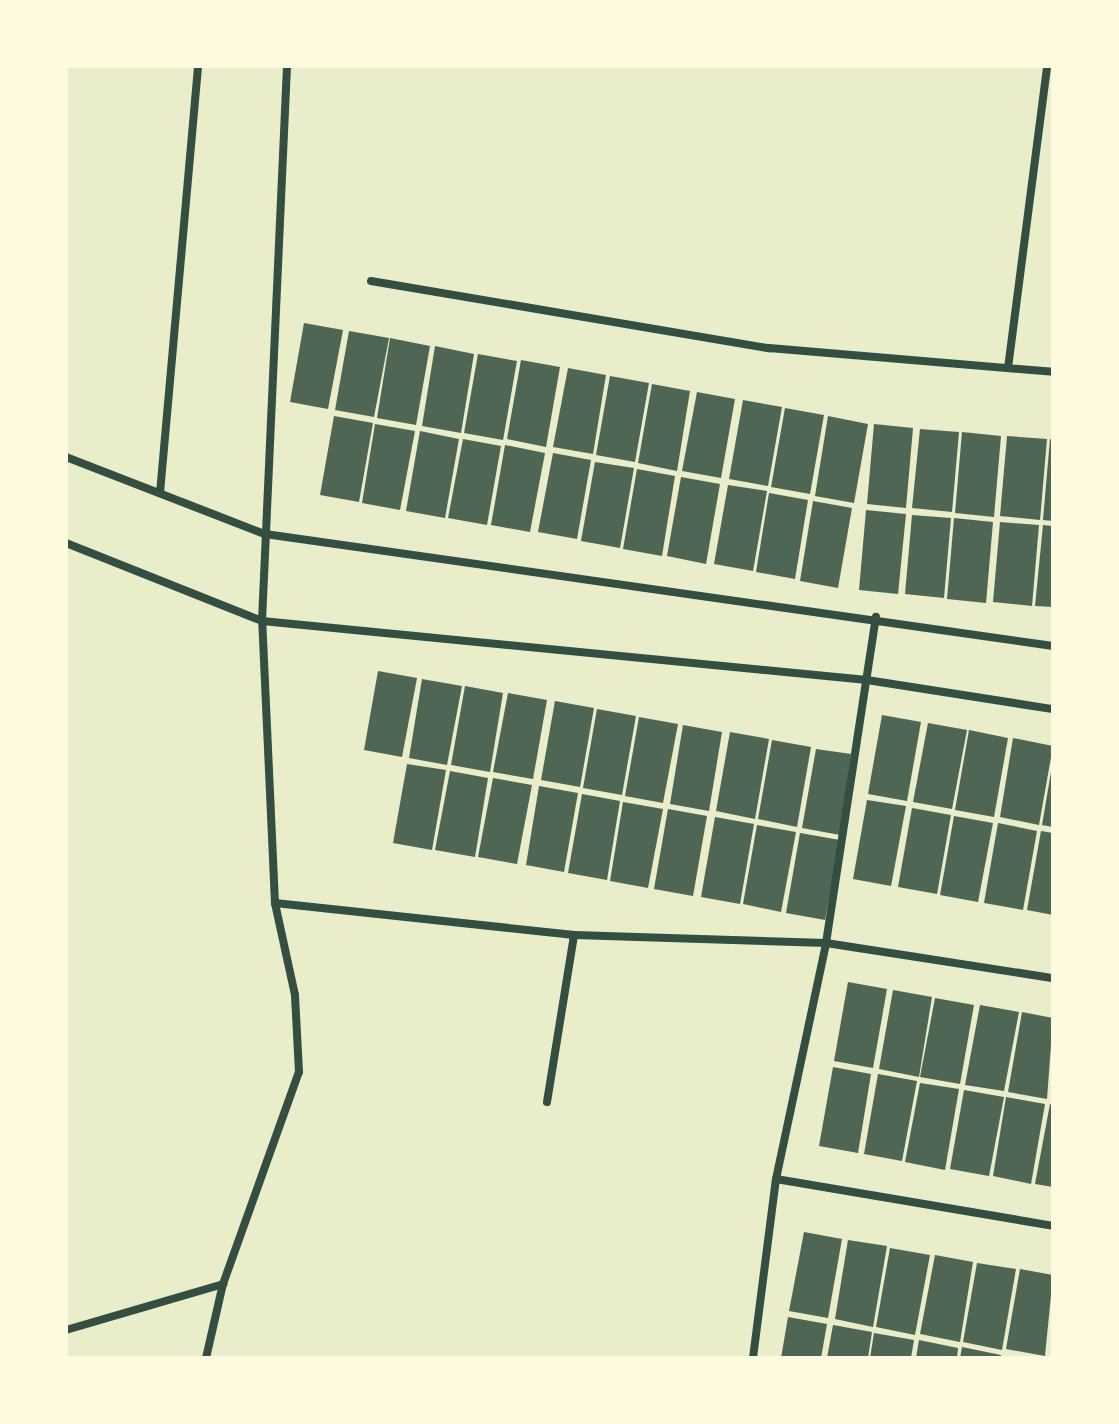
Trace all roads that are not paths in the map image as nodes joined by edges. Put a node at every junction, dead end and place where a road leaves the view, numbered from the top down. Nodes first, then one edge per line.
1 (198, 66) edge
2 (287, 66) edge
3 (1047, 66) edge
4 (371, 281) dead end
5 (1008, 368) junction
6 (1053, 372) edge
7 (66, 457) edge
8 (160, 493) junction
9 (265, 534) junction
10 (66, 543) edge
11 (876, 617) junction
12 (262, 621) junction
13 (1053, 646) edge
14 (867, 680) junction
15 (1053, 709) edge
16 (275, 903) junction
17 (574, 935) junction
18 (826, 943) junction
19 (1053, 978) edge
20 (547, 1102) dead end
21 (776, 1179) junction
22 (1053, 1226) edge
23 (223, 1284) junction
24 (66, 1330) edge
25 (206, 1358) edge
26 (753, 1358) edge

1 - 8 street
2 - 9 street
3 - 5 street
4 - 5 street
5 - 6 street
7 - 8 street
8 - 9 street
9 - 11 street
9 - 12 street
10 - 12 street
11 - 13 street
11 - 14 street
12 - 14 street
12 - 16 street
14 - 15 street
14 - 18 street
16 - 17 street
16 - 23 street
17 - 18 street
17 - 20 street
18 - 19 street
18 - 21 street
21 - 22 street
21 - 26 street
23 - 24 street
23 - 25 street

